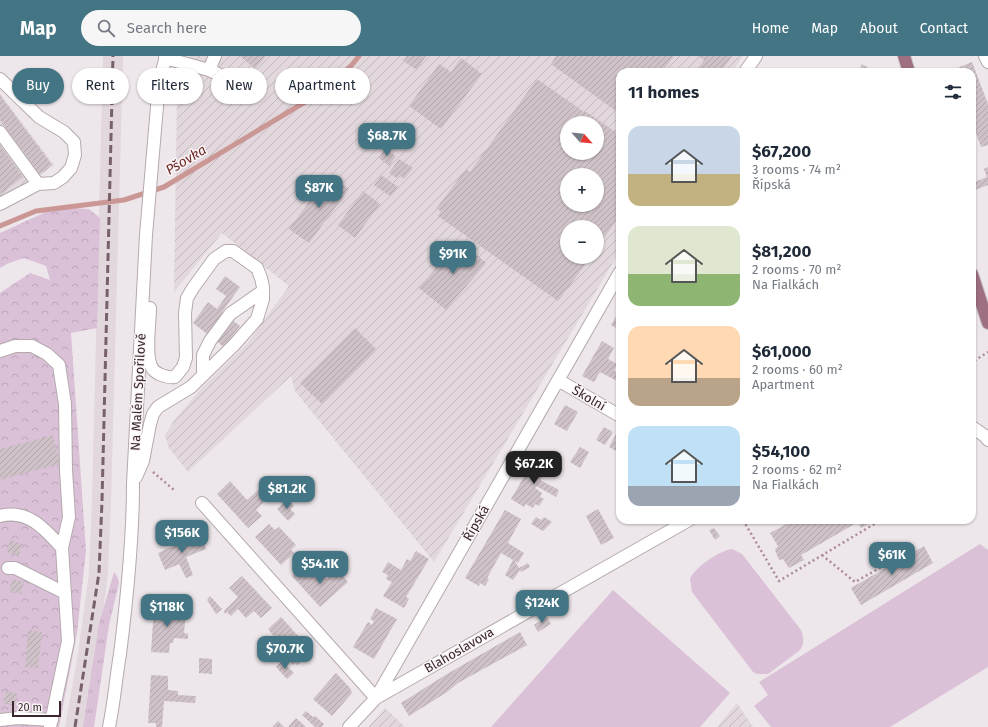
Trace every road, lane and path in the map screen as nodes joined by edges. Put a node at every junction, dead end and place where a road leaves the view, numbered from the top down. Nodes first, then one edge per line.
1 (215, 56) edge
2 (756, 56) edge
3 (904, 56) edge
4 (984, 56) edge
5 (165, 57) edge
6 (988, 62) edge
7 (748, 68) edge
8 (908, 68) edge
9 (209, 70) joint
10 (0, 79) edge
11 (0, 132) edge
12 (38, 184) junction
13 (0, 204) edge
14 (145, 250) junction
15 (616, 279) edge
16 (976, 287) edge
17 (263, 291) junction
18 (988, 323) edge
19 (0, 351) edge
20 (988, 352) edge
21 (976, 360) edge
22 (203, 375) junction
23 (558, 380) junction
24 (616, 414) edge
25 (976, 430) edge
26 (988, 440) edge
27 (133, 484) junction
28 (202, 503) dead end
29 (0, 516) edge
30 (682, 524) edge
31 (745, 524) edge
32 (874, 524) edge
33 (62, 548) junction
34 (822, 555) junction
35 (901, 556) dead end
36 (8, 568) dead end
37 (65, 593) junction
38 (376, 698) junction
39 (0, 720) edge
40 (51, 724) edge
41 (109, 727) edge
42 (349, 727) edge

1 - 9 street
2 - 7 street
3 - 8 main road
4 - 6 street
5 - 9 street
5 - 14 street, Na Malém Spořilově
10 - 12 street
11 - 12 street
12 - 13 street
14 - 17 street
14 - 27 street, Na Malém Spořilově
15 - 23 street, Řípská
16 - 18 main road
17 - 22 street
17 - 22 street
19 - 33 street
20 - 21 path
22 - 27 street
23 - 24 street, Školní
23 - 38 street, Řípská
25 - 26 street
27 - 41 street, Na Malém Spořilově
28 - 38 street
29 - 33 street
30 - 38 street, Blahoslavova
31 - 34 path
32 - 34 path
33 - 37 street
34 - 35 path
36 - 37 street
37 - 40 street
38 - 42 street, Řípská
39 - 40 street

